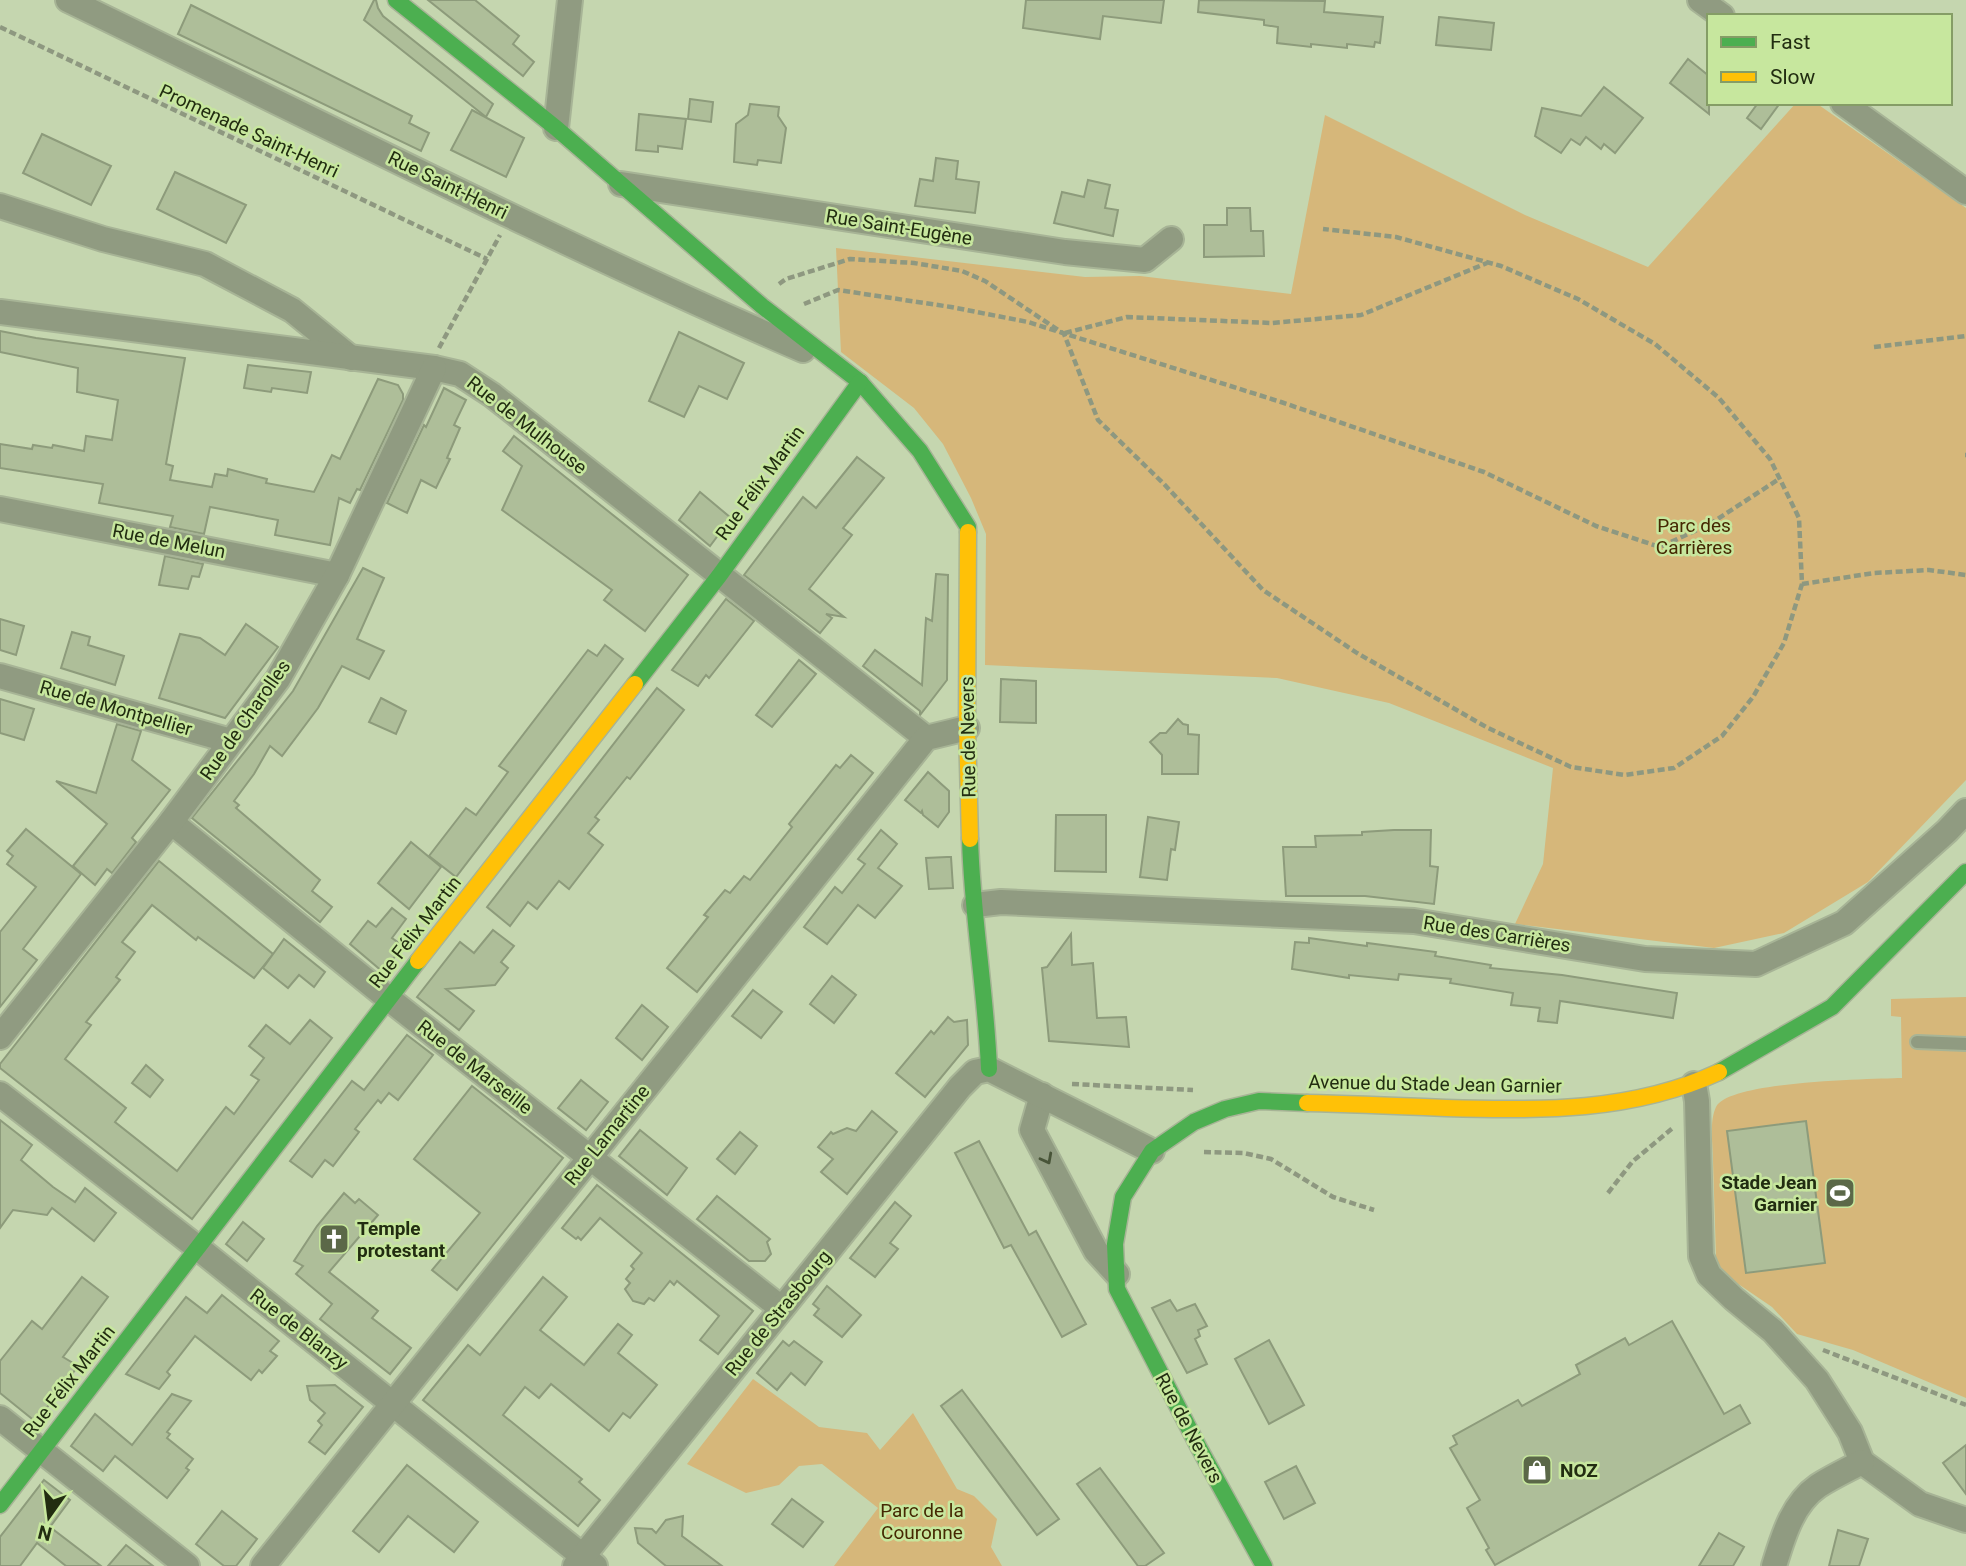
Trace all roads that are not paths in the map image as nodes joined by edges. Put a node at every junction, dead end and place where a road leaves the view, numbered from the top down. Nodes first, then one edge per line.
1 (68, 0) edge
2 (396, 0) edge
3 (570, 0) edge
4 (1700, 0) edge
5 (1719, 14) edge
6 (1846, 105) edge
7 (556, 128) junction
8 (620, 184) junction
9 (1966, 192) edge
10 (0, 206) edge
11 (1171, 239) dead end
12 (0, 312) edge
13 (351, 358) junction
14 (833, 362) junction
15 (431, 368) junction
16 (860, 382) junction
17 (0, 509) edge
18 (337, 575) junction
19 (719, 576) junction
20 (0, 676) edge
21 (967, 728) junction
22 (926, 738) junction
23 (231, 741) junction
24 (1966, 811) edge
25 (171, 822) junction
26 (1966, 872) edge
27 (975, 905) junction
28 (389, 999) junction
29 (0, 1037) edge
30 (1917, 1042) dead end
31 (1966, 1044) edge
32 (989, 1069) junction
33 (1694, 1084) junction
34 (0, 1094) edge
35 (1042, 1095) junction
36 (1152, 1151) junction
37 (589, 1158) junction
38 (198, 1248) junction
39 (1117, 1281) junction
40 (781, 1308) junction
41 (393, 1403) junction
42 (0, 1418) edge
43 (41, 1451) junction
44 (1861, 1462) junction
45 (0, 1505) edge
46 (1966, 1520) edge
47 (584, 1563) edge
48 (187, 1566) edge
49 (263, 1566) edge
50 (1264, 1566) edge
51 (1774, 1566) edge

1 - 14 street, Rue Saint-Henri
2 - 7 street
3 - 7 street
4 - 5 street
6 - 9 street
7 - 8 street
8 - 11 street, Rue Saint-Eugène
8 - 14 street
10 - 13 street
12 - 13 street, Rue de Mulhouse
13 - 15 street, Rue de Mulhouse
14 - 16 street
15 - 18 street, Rue de Charolles
15 - 19 street, Rue de Mulhouse
16 - 19 street, Rue Félix Martin
16 - 21 street, Rue de Nevers
17 - 18 street, Rue de Melun
18 - 23 street, Rue de Charolles
19 - 22 street, Rue de Mulhouse
19 - 28 street, Rue Félix Martin
20 - 23 street, Rue de Montpellier
21 - 22 street
21 - 27 street, Rue de Nevers
22 - 37 street, Rue Lamartine
23 - 25 street, Rue de Charolles
24 - 27 street, Rue des Carrières
25 - 28 street, Rue de Marseille
25 - 29 street, Rue de Charolles
26 - 33 street, Avenue du Stade Jean Garnier
27 - 32 street, Rue de Nevers
28 - 37 street, Rue de Marseille
28 - 38 street, Rue Félix Martin
30 - 31 lane
32 - 35 street
32 - 40 street, Rue de Strasbourg
33 - 36 street, Avenue du Stade Jean Garnier
33 - 44 street
34 - 38 street, Rue de Blanzy
35 - 36 street
35 -> 39 street, Rue de Nevers
36 - 39 street, Avenue du Stade Jean Garnier
37 - 40 street, Rue de Marseille
37 - 41 street, Rue Lamartine
38 - 41 street, Rue de Blanzy
38 - 43 street, Rue Félix Martin
39 - 50 street, Rue de Nevers
40 - 47 street, Rue de Strasbourg
41 - 47 street, Rue de Blanzy
41 - 49 street, Rue Lamartine
42 - 43 street
43 - 45 street, Rue Félix Martin
43 - 48 street
44 - 46 street
44 - 51 street

